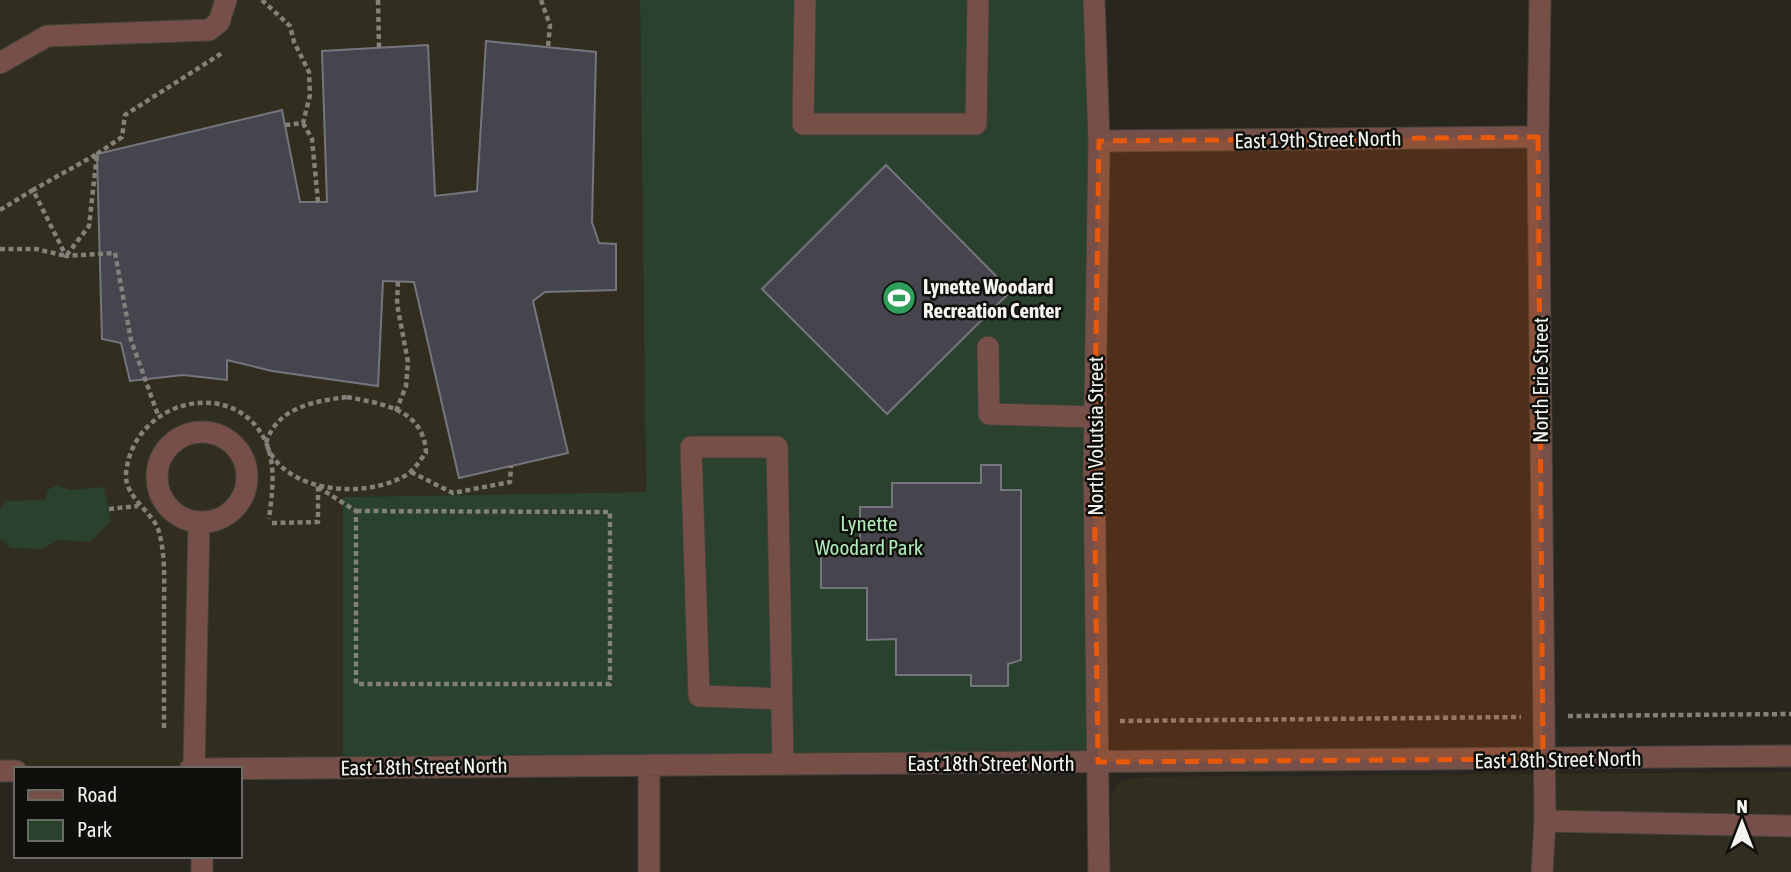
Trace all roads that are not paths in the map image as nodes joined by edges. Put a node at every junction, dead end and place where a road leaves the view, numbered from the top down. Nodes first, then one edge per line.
1 (226, 0) edge
2 (805, 0) edge
3 (978, 0) edge
4 (1094, 0) edge
5 (1540, 0) edge
6 (0, 63) edge
7 (1538, 137) junction
8 (1099, 141) junction
9 (988, 347) dead end
10 (1094, 417) junction
11 (199, 522) junction
12 (782, 699) junction
13 (1791, 756) edge
14 (1543, 759) junction
15 (1098, 762) junction
16 (783, 764) junction
17 (649, 765) junction
18 (192, 767) edge
19 (242, 769) edge
20 (1545, 821) junction
21 (1791, 826) edge
22 (649, 872) edge
23 (1100, 872) edge
24 (1542, 872) edge

1 - 6 street
2 - 3 street
4 - 8 street, North Volutsia Street
5 - 7 street, North Erie Street
7 - 8 street, East 19th Street North
7 - 14 street, North Erie Street
8 - 10 street, North Volutsia Street
9 - 10 street
10 - 15 street, North Volutsia Street
11 - 11 street
11 - 18 street
12 - 12 street
12 - 16 street
13 - 14 street, East 18th Street North
14 - 15 street, East 18th Street North
14 - 20 street, North Erie Street
15 - 16 street, East 18th Street North
15 - 23 street, North Volutsia Street
16 - 17 street, East 18th Street North
17 - 19 street, East 18th Street North
17 - 22 street
20 - 21 street
20 - 24 street, North Erie Street

